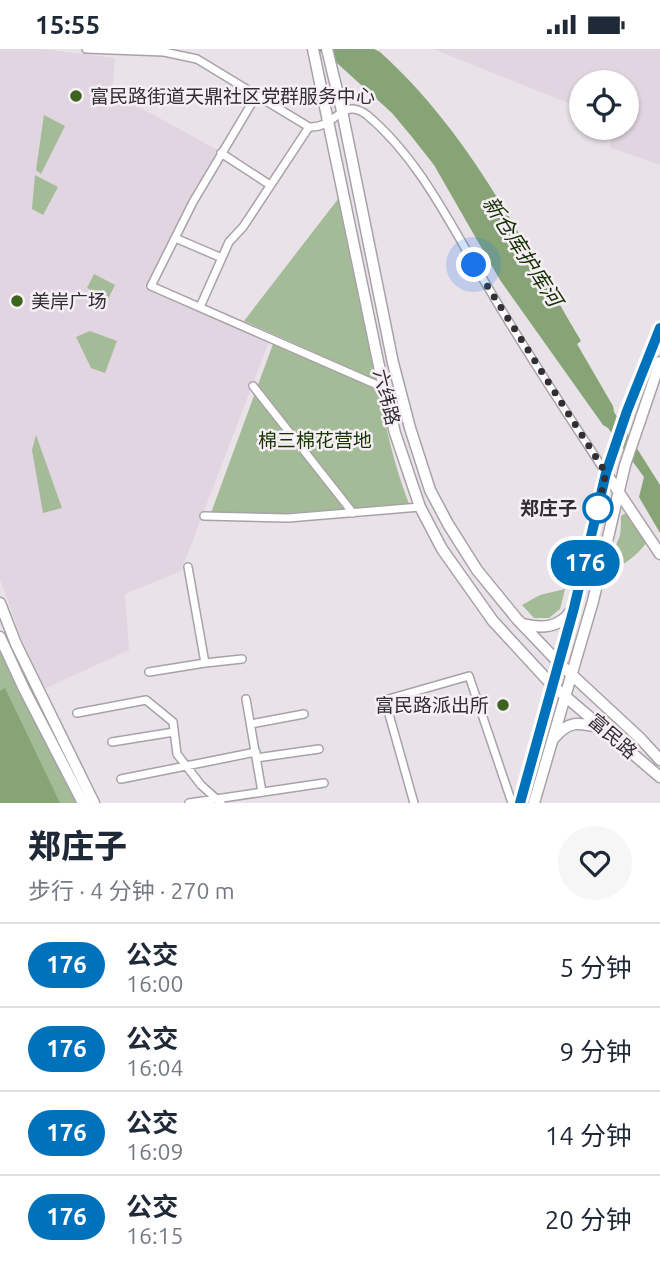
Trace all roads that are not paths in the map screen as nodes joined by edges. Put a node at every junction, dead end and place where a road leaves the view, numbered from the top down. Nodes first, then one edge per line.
1 (86, 49) edge
2 (313, 49) edge
3 (327, 49) edge
4 (256, 96) junction
5 (342, 111) junction
6 (328, 123) junction
7 (309, 127) junction
8 (221, 153) junction
9 (270, 185) junction
10 (175, 238) junction
11 (222, 258) junction
12 (200, 307) junction
13 (660, 327) edge
14 (660, 362) edge
15 (253, 386) dead end
16 (384, 388) junction
17 (606, 473) junction
18 (618, 491) junction
19 (420, 507) junction
20 (353, 513) junction
21 (204, 516) dead end
22 (660, 554) edge
23 (188, 567) dead end
24 (0, 603) edge
25 (574, 608) junction
26 (521, 624) junction
27 (0, 637) edge
28 (242, 659) dead end
29 (558, 662) junction
30 (205, 663) junction
31 (149, 672) dead end
32 (572, 674) junction
33 (552, 685) junction
34 (566, 696) junction
35 (246, 699) dead end
36 (77, 713) dead end
37 (304, 714) dead end
38 (251, 724) junction
39 (606, 729) junction
40 (174, 733) junction
41 (112, 742) dead end
42 (552, 742) junction
43 (319, 749) dead end
44 (256, 755) junction
45 (660, 759) edge
46 (185, 766) junction
47 (660, 777) edge
48 (121, 779) dead end
49 (324, 783) dead end
50 (262, 792) junction
51 (219, 801) edge
52 (83, 803) edge
53 (94, 803) edge
54 (189, 803) edge
55 (414, 803) edge
56 (512, 803) edge
57 (520, 803) edge
58 (534, 803) edge

1 - 4 street
2 - 6 main road, 六纬路
3 - 5 main road, 六纬路
4 - 7 street
4 - 8 street
5 - 6 street
5 - 17 street
5 - 26 main road, 六纬路
6 - 7 street
6 - 16 main road, 六纬路
7 - 9 street
8 - 9 street
8 - 10 street
9 - 11 street
10 - 11 street
10 - 12 street
11 - 12 street
12 - 16 street
13 - 17 main road
14 - 18 main road, 富民路
15 - 20 street
16 - 19 main road, 六纬路
17 - 18 main road
17 - 25 main road
18 - 22 main road
18 - 32 main road, 富民路
19 - 20 street
19 - 33 main road, 六纬路
20 - 21 street
23 - 30 street
24 - 53 main road
25 - 26 main road
25 - 29 main road
26 - 29 main road, 六纬路
27 - 52 main road
28 - 30 street
29 - 32 main road, 六纬路
29 - 33 main road
30 - 31 street
32 - 34 main road, 富民路
32 - 45 main road, 富民路
33 - 34 main road, 六纬路
33 - 57 main road
34 - 39 main road, 富民路
34 - 42 main road, 富民路
35 - 38 street
36 - 40 street
37 - 38 street
38 - 44 street
39 - 42 main road
39 - 47 main road, 富民路
40 - 41 street
40 - 46 street
42 - 58 main road, 富民路
43 - 44 street
44 - 46 street
44 - 50 street
46 - 48 street
46 - 51 street
49 - 50 street
50 - 51 street
51 - 54 street
55 - 56 street

